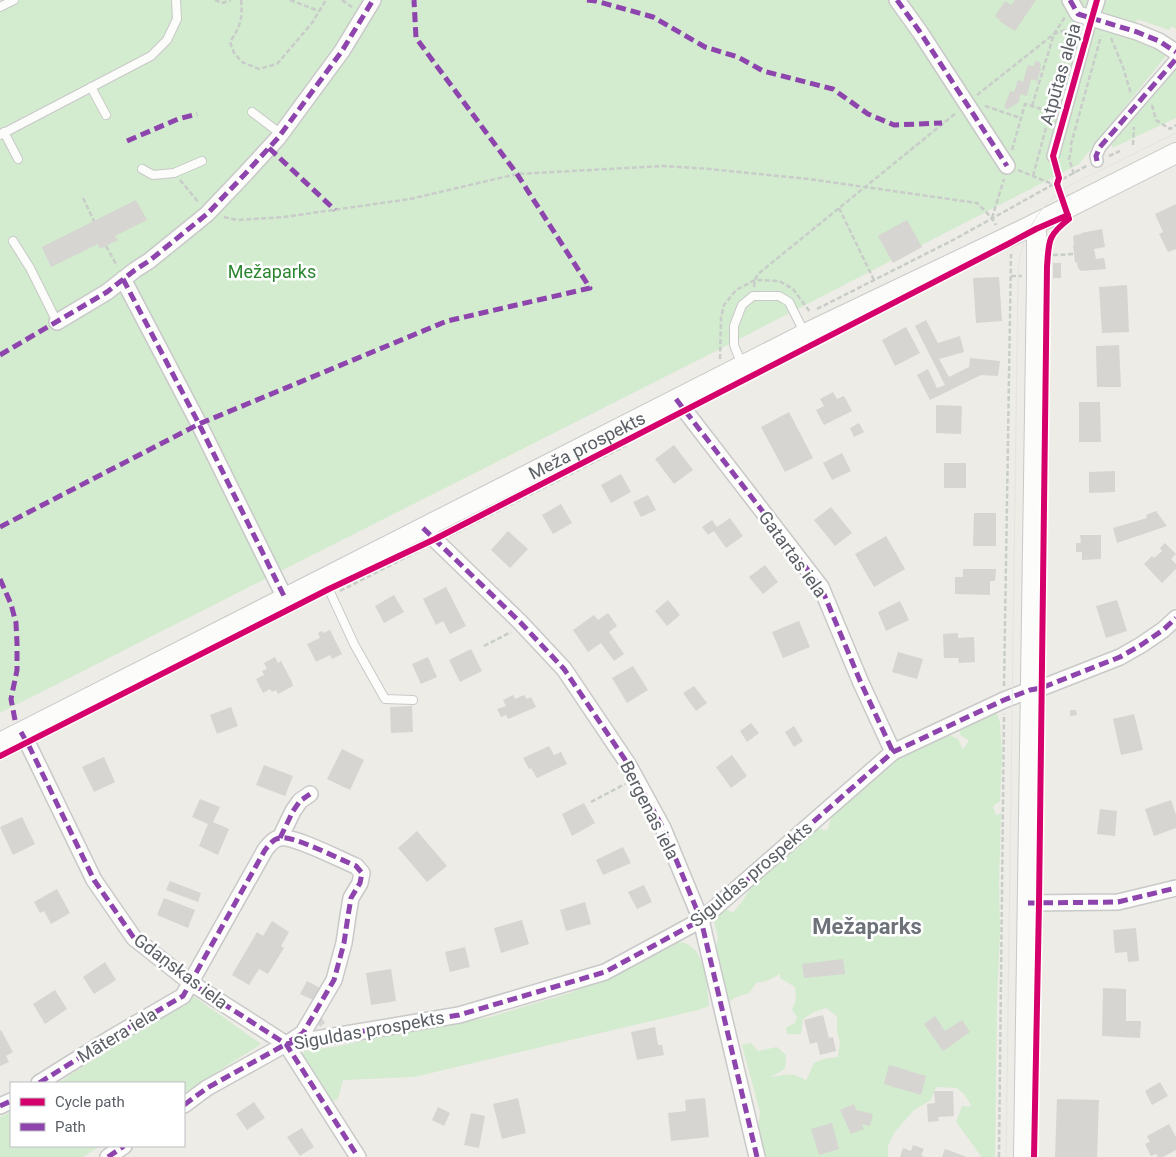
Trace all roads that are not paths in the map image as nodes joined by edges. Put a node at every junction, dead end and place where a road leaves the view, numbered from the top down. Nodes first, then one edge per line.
1 (14, 0) edge
2 (176, 0) edge
3 (373, 0) edge
4 (897, 0) edge
5 (1070, 0) edge
6 (1097, 0) edge
7 (0, 7) edge
8 (1087, 21) junction
9 (1176, 52) edge
10 (1176, 59) edge
11 (91, 87) junction
12 (252, 112) dead end
13 (106, 115) dead end
14 (2, 134) edge
15 (281, 134) junction
16 (1176, 153) edge
17 (1053, 156) road end
18 (18, 160) dead end
19 (202, 161) dead end
20 (1097, 161) road end
21 (1008, 166) road end
22 (142, 169) dead end
23 (1035, 224) junction
24 (12, 241) dead end
25 (124, 279) junction
26 (57, 322) joint
27 (801, 327) junction
28 (739, 358) junction
29 (676, 399) junction
30 (432, 536) junction
31 (328, 587) junction
32 (285, 598) junction
33 (1176, 618) edge
34 (1030, 690) junction
35 (413, 700) dead end
36 (21, 732) junction
37 (0, 743) edge
38 (893, 752) junction
39 (310, 794) dead end
40 (280, 838) junction
41 (1176, 888) edge
42 (1028, 903) junction
43 (701, 920) junction
44 (191, 983) junction
45 (286, 1044) junction
46 (41, 1082) edge
47 (185, 1104) edge
48 (123, 1147) edge
49 (108, 1157) edge
50 (358, 1157) edge
51 (757, 1157) edge
52 (1024, 1157) edge

1 - 7 lane
2 - 11 lane
3 - 15 street
4 - 21 street
5 - 8 street
6 - 8 street, Atpūtas aleja
8 - 9 street
8 - 17 street, Atpūtas aleja
10 - 20 street
11 - 13 lane
11 - 14 lane
12 - 15 lane
14 - 18 lane
15 - 25 street
16 - 23 street, Meža prospekts
19 - 22 lane
23 - 27 street, Meža prospekts
23 - 34 street
24 - 26 lane
25 - 26 street
25 - 32 street
27 - 28 street, Meža prospekts
27 - 28 lane
28 - 29 street, Meža prospekts
29 - 30 street, Meža prospekts
29 - 38 street, Gatartas iela
30 - 31 street, Meža prospekts
30 - 43 street, Bergenas iela
31 - 32 street, Meža prospekts
31 - 35 lane
32 - 36 street, Meža prospekts
33 - 34 street, Siguldas prospekts
34 - 38 street, Siguldas prospekts
34 - 42 street
36 - 37 street, Meža prospekts
36 - 44 street, Gdaņskas iela
38 - 43 street, Siguldas prospekts
39 - 40 street
40 - 44 street, Mātera iela
40 - 45 street
41 - 42 street
42 - 52 street
43 - 45 street, Siguldas prospekts
43 - 51 street, Bergenas iela
44 - 45 street, Gdaņskas iela
44 - 46 street, Mātera iela
45 - 47 street, Siguldas prospekts
45 - 50 street, Gdaņskas iela
48 - 49 street

